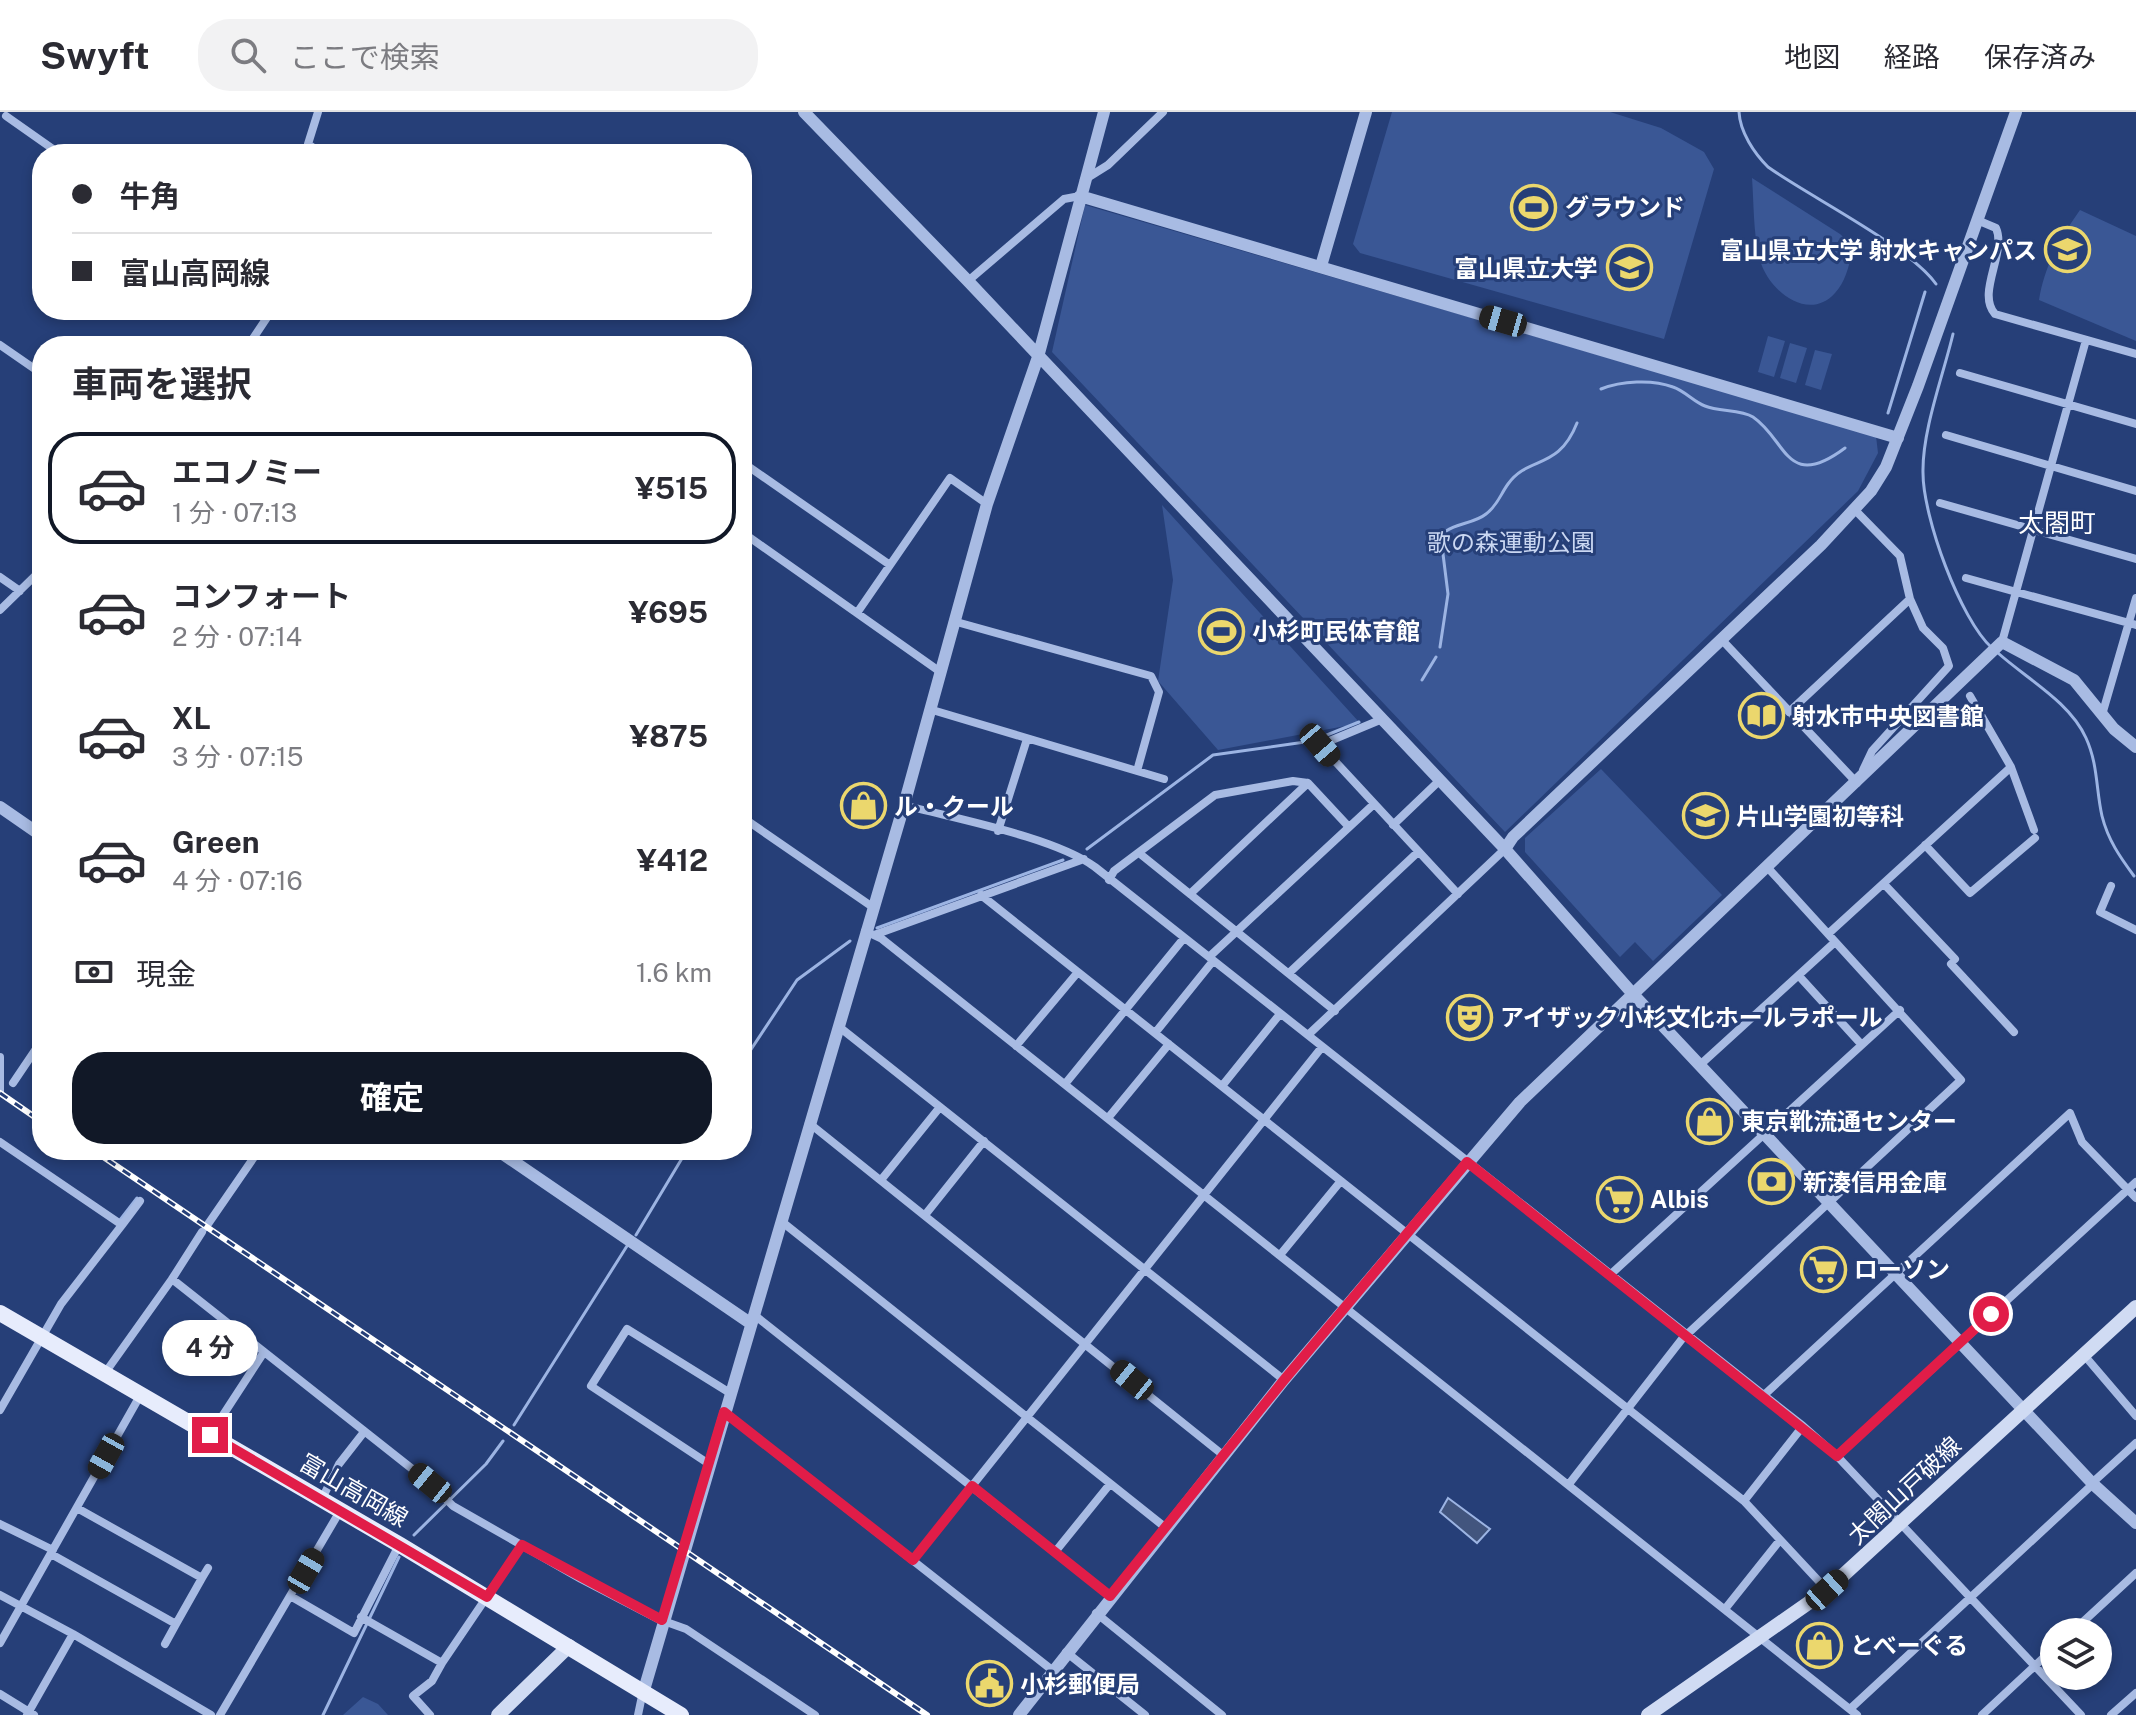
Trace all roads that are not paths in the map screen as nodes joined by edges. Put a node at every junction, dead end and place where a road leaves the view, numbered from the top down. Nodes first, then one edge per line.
1 (318, 112) edge
2 (804, 112) edge
3 (1104, 112) edge
4 (1163, 112) edge
5 (1366, 112) edge
6 (2016, 112) edge
7 (5, 118) edge
8 (45, 144) edge
9 (308, 144) edge
10 (1084, 181) junction
11 (1080, 196) junction
12 (1977, 220) junction
13 (1321, 266) junction
14 (968, 281) junction
15 (2086, 340) junction
16 (0, 345) edge
17 (2136, 354) edge
18 (1038, 357) junction
19 (32, 367) edge
20 (1960, 373) dead end
21 (2068, 405) junction
22 (2136, 424) edge
23 (1946, 435) dead end
24 (1898, 438) junction
25 (2052, 467) junction
26 (752, 469) edge
27 (2136, 491) edge
28 (1940, 503) dead end
29 (987, 504) junction
30 (1855, 510) junction
31 (2034, 529) junction
32 (752, 539) edge
33 (2136, 559) edge
34 (890, 565) junction
35 (0, 577) edge
36 (1966, 578) dead end
37 (32, 579) edge
38 (20, 591) junction
39 (2016, 591) junction
40 (2136, 598) edge
41 (1910, 599) junction
42 (0, 610) edge
43 (857, 613) junction
44 (953, 621) junction
45 (2133, 624) edge
46 (1722, 640) junction
47 (1996, 647) junction
48 (939, 671) junction
49 (1970, 696) dead end
50 (929, 709) junction
51 (1789, 712) junction
52 (2102, 715) junction
53 (1380, 720) junction
54 (1027, 739) junction
55 (2136, 747) edge
56 (2011, 767) junction
57 (1137, 771) junction
58 (1164, 779) dead end
59 (1859, 779) junction
60 (1439, 781) junction
61 (1308, 783) junction
62 (1374, 804) junction
63 (904, 805) junction
64 (0, 807) edge
65 (752, 824) edge
66 (1393, 825) junction
67 (1348, 826) junction
68 (32, 829) edge
69 (998, 831) junction
70 (1925, 845) junction
71 (1505, 849) junction
72 (1418, 852) junction
73 (1139, 853) junction
74 (1084, 859) junction
75 (1768, 868) junction
76 (1109, 880) junction
77 (1884, 884) junction
78 (2111, 886) dead end
79 (1190, 894) junction
80 (1458, 894) junction
81 (981, 895) junction
82 (874, 908) junction
83 (1237, 930) junction
84 (2136, 930) edge
85 (870, 933) junction
86 (1184, 938) junction
87 (1831, 938) junction
88 (1211, 959) junction
89 (1078, 972) junction
90 (1289, 973) junction
91 (1799, 976) junction
92 (1632, 993) junction
93 (1127, 1010) junction
94 (1900, 1010) junction
95 (1335, 1011) junction
96 (1280, 1014) junction
97 (838, 1026) junction
98 (2014, 1032) dead end
99 (1155, 1033) junction
100 (1308, 1035) junction
101 (1169, 1044) junction
102 (1861, 1044) junction
103 (1016, 1046) junction
104 (1322, 1047) junction
105 (32, 1055) edge
106 (0, 1057) edge
107 (1701, 1064) junction
108 (13, 1083) dead end
109 (1065, 1084) junction
110 (1222, 1086) junction
111 (0, 1092) edge
112 (940, 1107) junction
113 (1108, 1118) junction
114 (1265, 1120) junction
115 (809, 1123) junction
116 (1767, 1134) junction
117 (984, 1141) junction
118 (0, 1142) edge
119 (252, 1160) edge
120 (512, 1160) edge
121 (1467, 1162) junction
122 (881, 1180) junction
123 (1340, 1182) junction
124 (2136, 1182) edge
125 (2126, 1188) junction
126 (1205, 1195) junction
127 (2136, 1198) edge
128 (140, 1201) dead end
129 (1831, 1203) junction
130 (925, 1215) junction
131 (781, 1221) junction
132 (122, 1225) junction
133 (1407, 1233) junction
134 (1280, 1255) junction
135 (1146, 1270) junction
136 (1895, 1273) junction
137 (1611, 1274) junction
138 (172, 1279) junction
139 (1345, 1307) junction
140 (2136, 1307) edge
141 (0, 1313) edge
142 (751, 1318) junction
143 (1689, 1336) junction
144 (41, 1338) junction
145 (1087, 1343) junction
146 (1960, 1343) junction
147 (264, 1352) junction
148 (2084, 1355) junction
149 (105, 1374) junction
150 (1284, 1380) junction
151 (730, 1393) junction
152 (141, 1394) junction
153 (1763, 1396) junction
154 (1627, 1409) junction
155 (2023, 1409) junction
156 (0, 1410) edge
157 (724, 1412) junction
158 (2136, 1416) edge
159 (1027, 1417) junction
160 (1803, 1426) junction
161 (364, 1432) junction
162 (210, 1435) junction
163 (2136, 1443) edge
164 (1223, 1455) junction
165 (1837, 1456) junction
166 (709, 1464) junction
167 (1110, 1484) junction
168 (1569, 1484) junction
169 (2093, 1484) junction
170 (972, 1486) junction
171 (321, 1499) junction
172 (1744, 1501) junction
173 (77, 1508) junction
174 (340, 1511) junction
175 (1901, 1523) junction
176 (2136, 1523) edge
177 (0, 1524) edge
178 (1166, 1528) junction
179 (1780, 1540) junction
180 (400, 1545) junction
181 (522, 1545) junction
182 (52, 1552) junction
183 (1055, 1552) junction
184 (913, 1560) junction
185 (208, 1568) dead end
186 (2136, 1573) edge
187 (202, 1578) junction
188 (1827, 1590) junction
189 (0, 1595) edge
190 (1110, 1596) junction
191 (292, 1597) junction
192 (487, 1597) junction
193 (1971, 1597) junction
194 (21, 1606) junction
195 (1725, 1609) junction
196 (1096, 1613) junction
197 (361, 1617) junction
198 (2087, 1618) edge
199 (662, 1620) junction
200 (176, 1624) junction
201 (73, 1634) junction
202 (1761, 1638) junction
203 (0, 1643) edge
204 (165, 1644) dead end
205 (569, 1646) junction
206 (1066, 1652) junction
207 (2040, 1661) edge
208 (442, 1663) junction
209 (2035, 1666) junction
210 (1052, 1670) junction
211 (644, 1690) junction
212 (2136, 1693) edge
213 (0, 1694) edge
214 (1853, 1712) edge
215 (1023, 1713) edge
216 (1216, 1713) edge
217 (30, 1714) edge
218 (211, 1715) edge
219 (220, 1715) edge
220 (430, 1715) edge
221 (498, 1715) edge
222 (638, 1715) edge
223 (681, 1715) edge
224 (815, 1715) edge
225 (1145, 1715) edge
226 (1648, 1715) edge
227 (1982, 1715) edge
228 (2081, 1715) edge
229 (2111, 1715) edge

1 - 9 street
2 - 14 street
3 - 10 street
4 - 10 street
5 - 13 street
6 - 12 street
7 - 8 street
10 - 11 street
11 - 13 street
11 - 14 street
11 - 18 street
12 - 15 street
12 - 24 street
13 - 24 street
14 - 18 street
15 - 17 street
15 - 21 street
16 - 19 street
18 - 29 street
18 - 53 street
20 - 21 street
21 - 22 street
21 - 25 street
23 - 25 street
24 - 30 street
25 - 27 street
25 - 31 street
26 - 34 street
28 - 31 street
29 - 34 street
29 - 44 street
30 - 41 street
30 - 46 street
31 - 33 street
31 - 39 street
32 - 43 street
34 - 43 street
35 - 38 street
36 - 39 street
37 - 38 street
38 - 42 street
39 - 45 street
39 - 47 street
40 - 45 street
41 - 51 street
41 - 59 street
43 - 48 street
44 - 48 street
44 - 57 street
45 - 52 street
46 - 51 street
46 - 71 street
47 - 52 street
47 - 59 street
48 - 50 street
49 - 56 street
50 - 54 street
50 - 63 street
51 - 59 street
52 - 55 street
53 - 60 street
53 - 62 street
54 - 57 street
54 - 69 street
56 - 70 street
56 - 70 street
57 - 58 street
59 - 75 street
60 - 66 street
60 - 71 street
61 - 67 street
61 - 73 street
61 - 79 street
62 - 66 street
62 - 67 street
63 - 69 street
63 - 82 street
64 - 68 street
65 - 82 street
66 - 72 street
67 - 83 street
69 - 74 street
70 - 77 street
71 - 80 street
71 - 92 street
72 - 80 street
72 - 90 street
73 - 76 street
73 - 79 street
74 - 76 street
74 - 81 street
75 - 87 street
75 - 92 street
76 - 86 street
77 - 87 street
77 - 98 street
78 - 84 street
79 - 83 street
80 - 95 street
81 - 85 street
81 - 89 street
82 - 85 street
83 - 88 street
83 - 90 street
85 - 97 street
85 - 103 street
86 - 88 street
86 - 93 street
87 - 91 street
87 - 94 street
88 - 96 street
88 - 99 street
89 - 93 street
89 - 103 street
90 - 95 street
91 - 102 street
91 - 107 street
92 - 107 street
92 - 121 street
93 - 99 street
93 - 109 street
94 - 102 street
94 - 129 street
95 - 100 street
96 - 100 street
96 - 110 street
97 - 112 street
97 - 115 street
99 - 101 street
100 - 104 street
101 - 110 street
101 - 113 street
102 - 116 street
103 - 109 street
104 - 114 street
104 - 121 street
105 - 108 street
106 - 111 street
107 - 116 street
109 - 113 street
110 - 114 street
112 - 117 street
112 - 122 street
113 - 126 street
114 - 123 street
114 - 126 street
115 - 122 street
115 - 131 street
116 - 129 street
116 - 137 street
117 - 130 street
117 - 135 street
118 - 132 street
119 - 138 street
120 - 142 street
121 - 133 street
121 - 137 street
122 - 130 street
123 - 133 street
123 - 134 street
124 - 125 street
125 - 127 street
125 - 136 street
125 - 146 street
126 - 134 street
126 - 135 street
128 - 132 street
129 - 136 street
129 - 143 street
130 - 145 street
131 - 142 street
131 - 159 street
132 - 144 street
133 - 139 street
133 - 154 street
134 - 139 street
135 - 145 street
135 - 150 street
136 - 146 street
136 - 153 street
137 - 143 street
138 - 147 street
138 - 149 street
139 - 150 street
139 - 168 street
140 - 148 main road, 太閤山戸破線
141 - 144 main road, 富山高岡線
142 - 151 street
142 - 170 street
143 - 153 street
143 - 154 street
144 - 149 main road, 富山高岡線
144 - 156 street
145 - 159 street
145 - 164 street
146 - 155 street
146 - 165 street
147 - 161 street
147 - 162 street
148 - 155 main road, 太閤山戸破線
148 - 158 street
149 - 152 main road, 富山高岡線
150 - 164 street
151 - 157 street
151 - 166 street
152 - 162 main road, 富山高岡線
152 - 173 street
153 - 160 street
154 - 168 street
154 - 172 street
155 - 169 street
155 - 175 main road, 太閤山戸破線
157 - 166 street
157 - 184 street
159 - 167 street
159 - 170 street
160 - 165 street
160 - 172 street
161 - 171 street
161 - 181 street
162 - 171 main road, 富山高岡線
163 - 169 street
164 - 178 street
165 - 175 street
166 - 199 street
167 - 178 street
167 - 183 street
168 - 195 street
169 - 176 street
169 - 193 street
170 - 183 street
170 - 184 street
171 - 174 main road, 富山高岡線
172 - 179 street
173 - 182 street
173 - 187 street
174 - 180 main road, 富山高岡線
174 - 191 street
175 - 188 main road, 太閤山戸破線
175 - 193 street
177 - 182 street
178 - 190 street
179 - 188 street
179 - 195 street
180 - 192 main road, 富山高岡線
180 - 197 street
181 - 192 street
181 - 199 street
182 - 194 street
182 - 200 street
183 - 190 street
184 - 210 street
185 - 187 street
186 - 198 street
187 - 200 street
188 - 202 main road, 太閤山戸破線
189 - 194 street
190 - 196 street
191 - 197 street
191 - 219 street
192 - 205 main road, 富山高岡線
192 - 208 street
193 - 209 street
193 - 214 street
194 - 201 street
194 - 203 street
195 - 202 street
196 - 206 street
196 - 216 street
197 - 208 street
199 - 211 street
199 - 224 street
200 - 204 street
201 - 217 street
201 - 218 street
202 - 214 street
202 - 226 main road, 太閤山戸破線
205 - 211 main road, 富山高岡線
205 - 221 main road
206 - 210 street
206 - 225 street
207 - 209 street
208 - 220 street
209 - 227 street
209 - 228 street
210 - 215 street
211 - 222 street
211 - 223 main road, 富山高岡線
212 - 229 street
213 - 217 street

